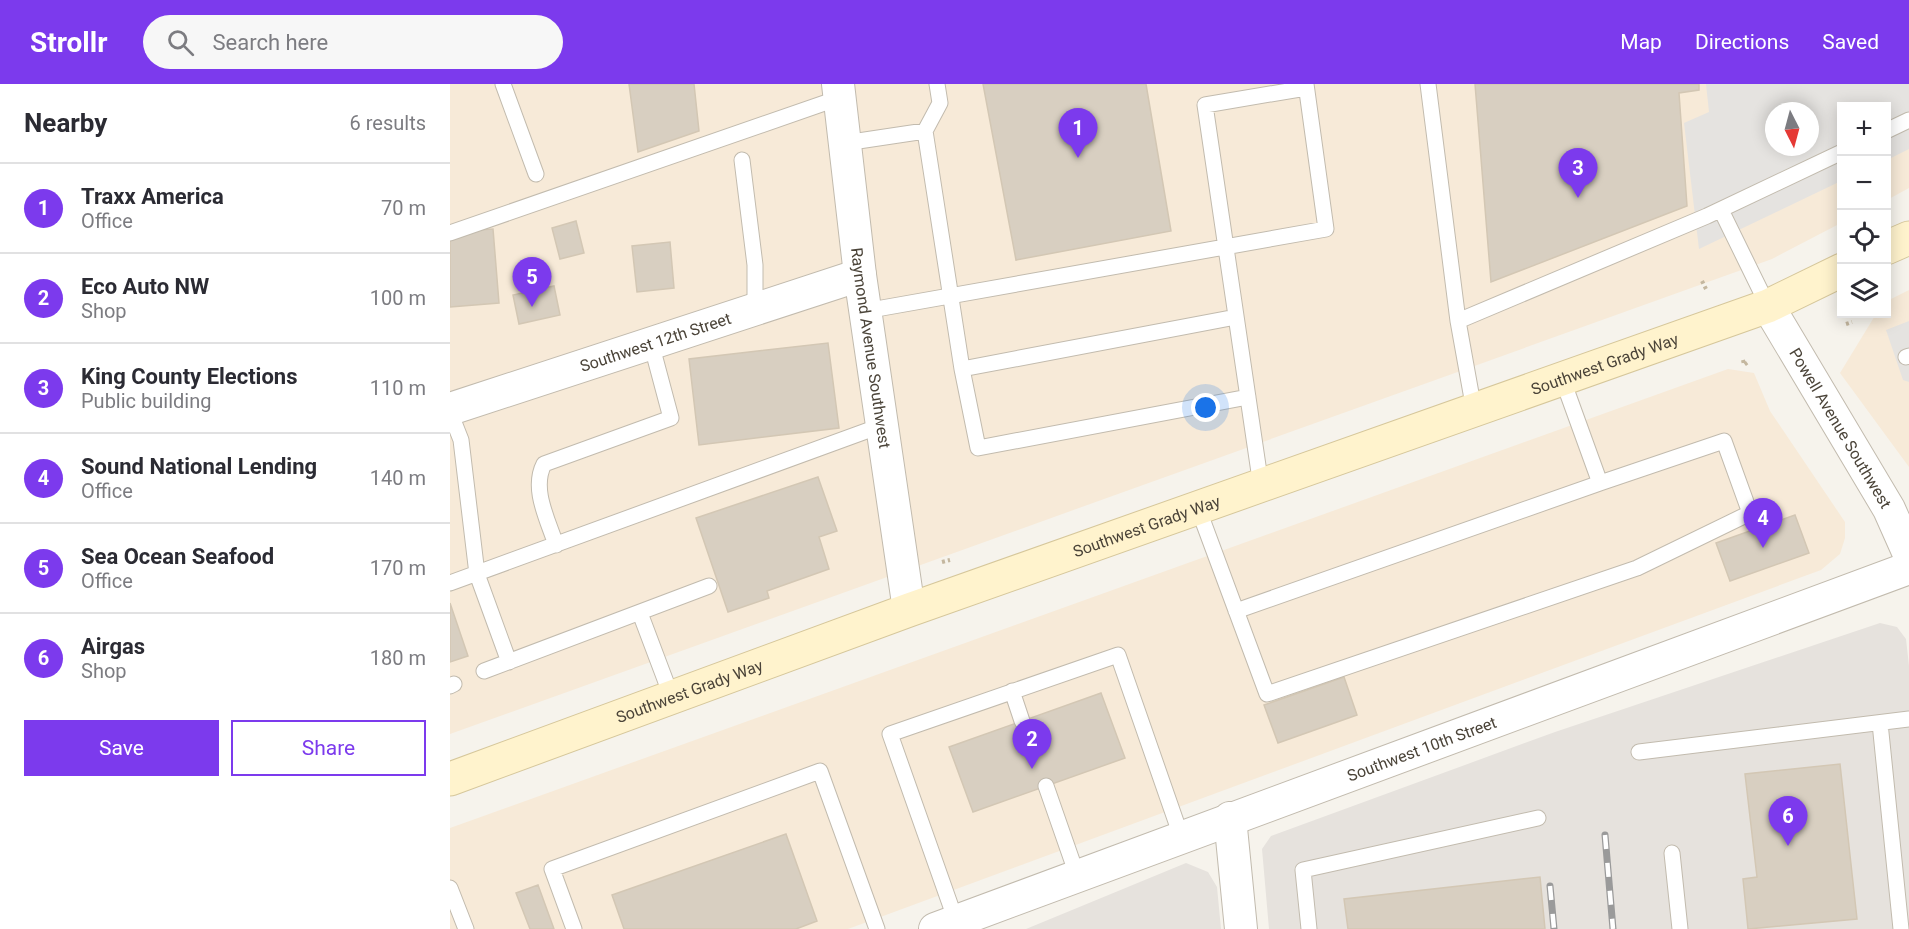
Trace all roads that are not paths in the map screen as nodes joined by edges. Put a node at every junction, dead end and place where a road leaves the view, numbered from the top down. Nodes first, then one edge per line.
1 (503, 84) edge
2 (937, 84) edge
3 (1428, 84) edge
4 (1306, 86) edge
5 (839, 91) edge
6 (1909, 120) edge
7 (1891, 129) edge
8 (925, 131) junction
9 (844, 143) junction
10 (1837, 154) edge
11 (742, 160) dead end
12 (536, 174) dead end
13 (1721, 210) junction
14 (450, 233) edge
15 (1909, 237) edge
16 (1226, 245) junction
17 (1891, 246) edge
18 (1837, 272) edge
19 (860, 275) junction
20 (951, 297) junction
21 (1768, 306) junction
22 (755, 309) junction
23 (865, 311) junction
24 (1236, 317) junction
25 (1458, 321) junction
26 (651, 343) junction
27 (962, 369) junction
28 (1563, 378) junction
29 (1248, 397) junction
30 (450, 410) edge
31 (1473, 410) junction
32 (880, 426) junction
33 (1600, 483) junction
34 (1261, 486) junction
35 (1198, 508) junction
36 (556, 545) junction
37 (1909, 554) edge
38 (1909, 568) edge
39 (477, 574) junction
40 (450, 583) edge
41 (709, 586) dead end
42 (909, 610) junction
43 (1236, 611) junction
44 (640, 613) junction
45 (509, 662) junction
46 (484, 671) dead end
47 (1012, 692) junction
48 (672, 698) junction
49 (1909, 719) edge
50 (1023, 720) dead end
51 (1880, 723) junction
52 (1639, 752) dead end
53 (450, 779) edge
54 (1046, 786) dead end
55 (1230, 818) junction
56 (1538, 818) dead end
57 (1181, 836) junction
58 (1672, 853) dead end
59 (1077, 875) junction
60 (452, 895) edge
61 (945, 925) edge
62 (466, 929) edge
63 (574, 929) edge
64 (877, 929) edge
65 (1241, 929) edge
66 (1309, 929) edge
67 (1680, 929) edge
68 (1901, 929) edge

1 - 12 lane
2 - 8 lane
3 - 25 lane
4 - 16 lane
4 - 16 lane
5 - 9 street, Raymond Avenue Southwest
5 - 14 lane
6 - 7 lane
8 - 9 lane
8 - 20 lane
9 - 19 street, Raymond Avenue Southwest
10 - 13 lane
11 - 22 lane
13 - 21 lane
13 - 25 lane
15 - 17 main road
16 - 20 lane
16 - 24 lane
18 - 21 main road, Southwest Grady Way
19 - 22 street, Southwest 12th Street
19 - 23 street, Raymond Avenue Southwest
20 - 23 lane
20 - 27 lane
21 - 28 main road, Southwest Grady Way
21 - 37 street, Powell Avenue Southwest
22 - 26 street, Southwest 12th Street
23 - 32 street, Raymond Avenue Southwest
24 - 27 lane
24 - 29 lane
25 - 31 lane
26 - 30 street, Southwest 12th Street
26 - 36 lane
27 - 29 lane
28 - 31 main road, Southwest Grady Way
28 - 33 lane
29 - 34 lane
30 - 39 lane
31 - 34 main road, Southwest Grady Way
32 - 36 lane
32 - 42 street, Raymond Avenue Southwest
33 - 43 lane
33 - 43 lane
34 - 35 main road, Southwest Grady Way
35 - 42 main road, Southwest Grady Way
35 - 43 lane
36 - 39 lane
38 - 55 street, Southwest 10th Street
39 - 40 lane
39 - 45 lane
41 - 44 lane
42 - 48 main road, Southwest Grady Way
44 - 45 lane
44 - 48 lane
45 - 46 lane
47 - 50 lane
47 - 57 lane
47 - 61 lane
48 - 53 main road, Southwest Grady Way
49 - 51 lane
51 - 52 lane
51 - 68 lane
54 - 59 lane
55 - 57 street, Southwest 10th Street
55 - 65 street
56 - 66 lane
57 - 59 street, Southwest 10th Street
58 - 67 lane
59 - 61 street, Southwest 10th Street
60 - 62 lane
63 - 64 lane

